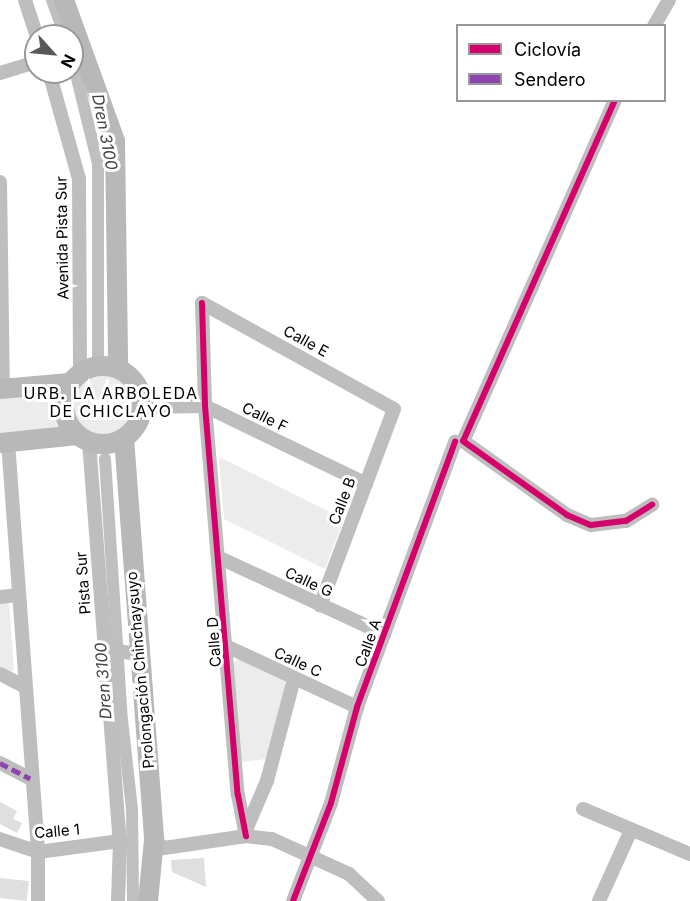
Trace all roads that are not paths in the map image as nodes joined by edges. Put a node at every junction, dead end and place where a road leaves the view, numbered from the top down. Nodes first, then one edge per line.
1 (25, 0) edge
2 (64, 0) edge
3 (669, 0) edge
4 (33, 24) edge
5 (655, 24) edge
6 (24, 66) edge
7 (0, 73) edge
8 (52, 84) edge
9 (614, 102) edge
10 (0, 182) edge
11 (202, 303) joint
12 (2, 312) edge
13 (118, 368) junction
14 (75, 378) junction
15 (1, 389) edge
16 (205, 406) junction
17 (143, 407) junction
18 (394, 409) joint
19 (83, 438) junction
20 (124, 438) junction
21 (4, 442) edge
22 (455, 442) dead end
23 (366, 484) junction
24 (652, 505) dead end
25 (6, 516) edge
26 (220, 558) junction
27 (18, 595) junction
28 (0, 597) edge
29 (320, 606) junction
30 (384, 634) junction
31 (226, 646) junction
32 (136, 653) junction
33 (108, 655) junction
34 (0, 674) edge
35 (294, 679) junction
36 (24, 686) junction
37 (357, 707) junction
38 (0, 763) edge
39 (30, 778) junction
40 (238, 795) junction
41 (260, 799) junction
42 (583, 809) dead end
43 (631, 830) junction
44 (245, 834) junction
45 (0, 839) edge
46 (154, 840) junction
47 (120, 841) junction
48 (38, 852) junction
49 (310, 854) junction
50 (690, 854) edge
51 (38, 901) edge
52 (118, 901) edge
53 (148, 901) edge
54 (293, 901) edge
55 (378, 901) edge
56 (599, 901) edge

1 - 4 street
2 - 13 street
3 - 5 street
6 - 7 street
8 - 14 street, Avenida Pista Sur
9 - 24 street
10 - 12 street
11 - 16 street, Calle D
11 - 18 street, Calle E
12 - 15 street
13 - 14 street
13 - 17 street
14 - 15 street
14 - 19 street
16 - 17 street, Calle F
16 - 23 street, Calle F
16 - 26 street, Calle D
17 - 20 street
18 - 23 street, Calle B
19 - 20 street
19 - 21 street
19 - 33 street, Pista Sur
20 - 32 street, Prolongación Chinchaysuyo
21 - 25 street
22 - 30 street, Calle A
23 - 29 street, Calle B
25 - 27 street
26 - 29 street, Calle G
26 - 31 street, Calle D
27 - 28 street
27 - 36 street
29 - 30 street, Calle G
30 - 37 street, Calle A
31 - 35 street, Calle C
31 - 40 street, Calle D
32 - 33 street
32 - 46 street, Prolongación Chinchaysuyo
33 - 47 street, Pista Sur
34 - 36 street
35 - 37 street, Calle C
35 - 41 street
36 - 39 street
37 - 49 street, Calle A
38 - 39 street
39 - 48 street
40 - 41 street
40 - 44 street, Calle D
41 - 44 street
42 - 43 street
43 - 50 street
43 - 56 street
44 - 46 street
44 - 49 street
45 - 48 street, Calle 1
46 - 53 street, Prolongación Chinchaysuyo
47 - 48 street, Calle 1
47 - 52 street, Pista Sur
48 - 51 street
49 - 54 street, Calle A
49 - 55 street

